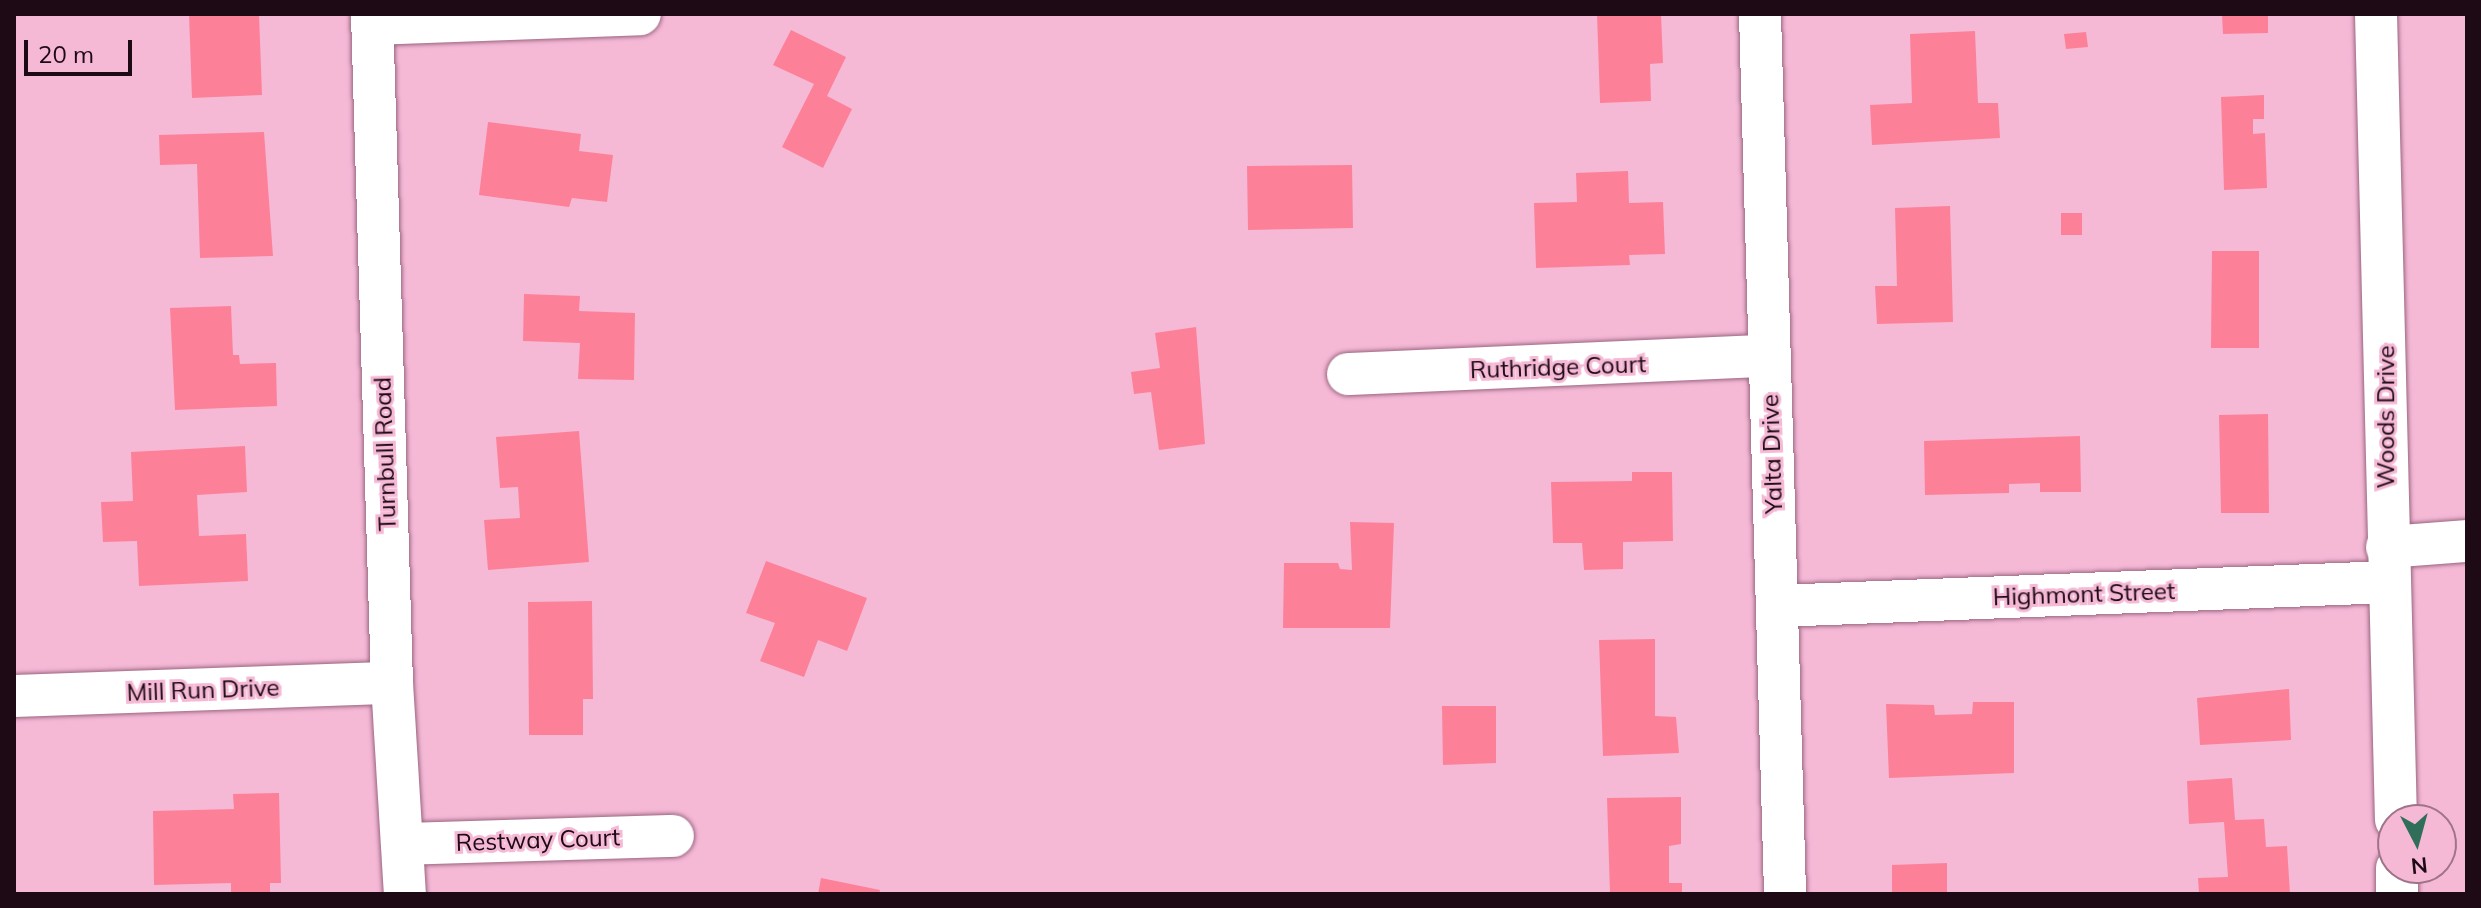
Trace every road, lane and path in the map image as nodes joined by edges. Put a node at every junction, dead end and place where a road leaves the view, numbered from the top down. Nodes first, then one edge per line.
1 (640, 14) edge
2 (1760, 14) edge
3 (2376, 14) edge
4 (372, 19) edge
5 (1768, 356) junction
6 (1348, 374) dead end
7 (2467, 541) edge
8 (2388, 564) junction
9 (1778, 606) junction
10 (392, 683) junction
11 (14, 696) edge
12 (2396, 804) edge
13 (673, 836) dead end
14 (402, 844) junction
15 (405, 894) edge
16 (1785, 894) edge

1 - 4 street
2 - 5 street, Yalta Drive
3 - 8 street, Woods Drive
4 - 10 street, Turnbull Road
5 - 6 street, Ruthridge Court
5 - 9 street, Yalta Drive
7 - 8 street, Highmont Street
8 - 9 street, Highmont Street
8 - 12 street, Woods Drive
9 - 16 street, Yalta Drive
10 - 11 street, Mill Run Drive
10 - 14 street, Turnbull Road
13 - 14 street, Restway Court
14 - 15 street, Turnbull Road

